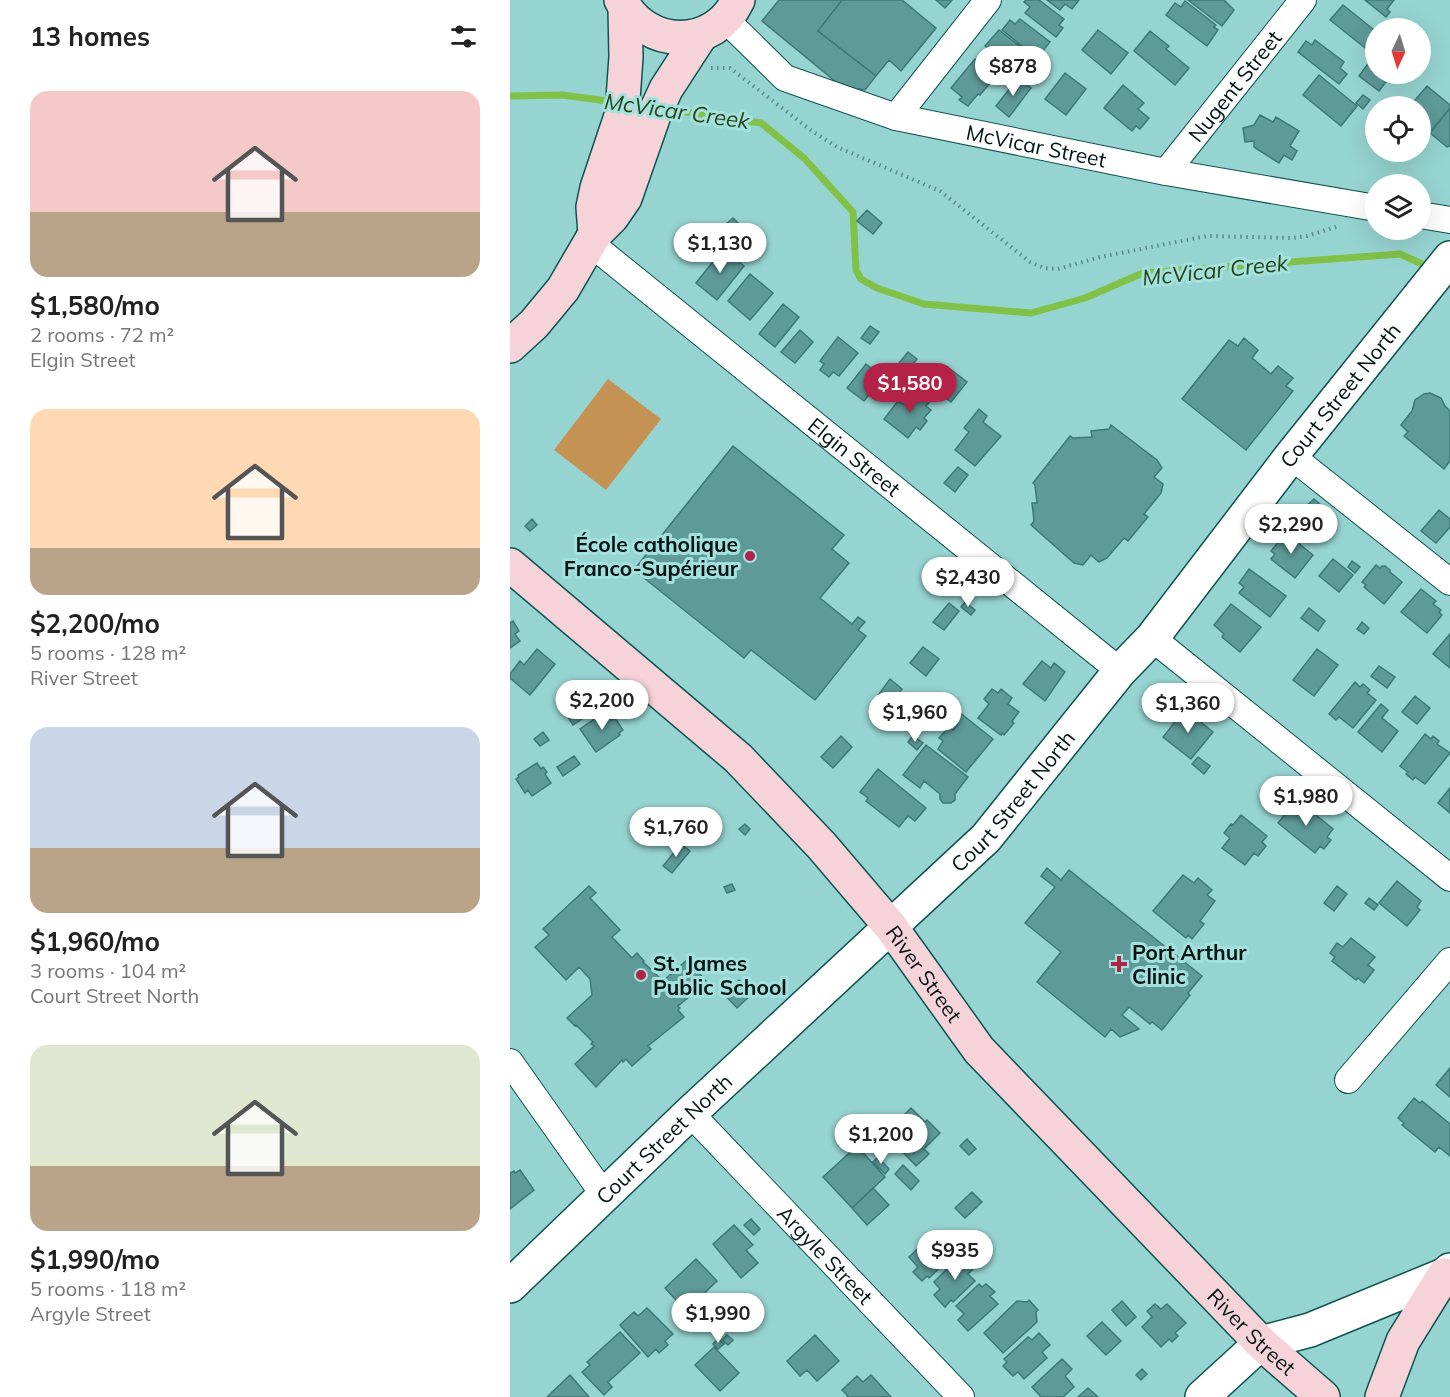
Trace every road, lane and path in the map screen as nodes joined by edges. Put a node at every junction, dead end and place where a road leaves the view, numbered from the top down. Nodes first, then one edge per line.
1 (988, 0) edge
2 (1303, 0) edge
3 (623, 4) edge
4 (728, 12) edge
5 (672, 78) junction
6 (896, 117) junction
7 (1166, 172) junction
8 (611, 193) junction
9 (1365, 206) edge
10 (1431, 217) edge
11 (1450, 220) edge
12 (1346, 224) dead end
13 (592, 238) junction
14 (1450, 258) edge
15 (510, 346) edge
16 (1291, 456) junction
17 (510, 565) edge
18 (1450, 582) edge
19 (1152, 638) junction
20 (1120, 671) junction
21 (1450, 878) edge
22 (891, 927) junction
23 (1450, 961) edge
24 (510, 1062) edge
25 (1348, 1080) dead end
26 (690, 1113) junction
27 (604, 1195) junction
28 (1447, 1273) edge
29 (510, 1286) edge
30 (1262, 1343) junction
31 (961, 1397) edge
32 (1202, 1397) edge
33 (1323, 1397) edge
34 (1382, 1397) edge

1 - 6 street
2 - 7 street, Nugent Street
3 - 4 main road
3 - 8 main road
4 - 5 main road
4 - 6 street, McVicar Street
5 - 8 main road
5 - 12 path
6 - 7 street, McVicar Street
7 - 9 street, McVicar Street
8 - 13 main road
10 - 11 street
13 - 15 main road
13 - 20 street, Elgin Street
14 - 16 street, Court Street North
16 - 18 street
16 - 19 street, Court Street North
17 - 22 main road, River Street
19 - 20 street, Court Street North
19 - 21 street
20 - 22 street, Court Street North
22 - 26 street, Court Street North
22 - 30 main road, River Street
23 - 25 street
24 - 27 street
26 - 27 street, Court Street North
26 - 31 street, Argyle Street
27 - 29 street, Court Street North
28 - 30 street
28 - 34 main road
30 - 32 street
30 - 33 main road, River Street

